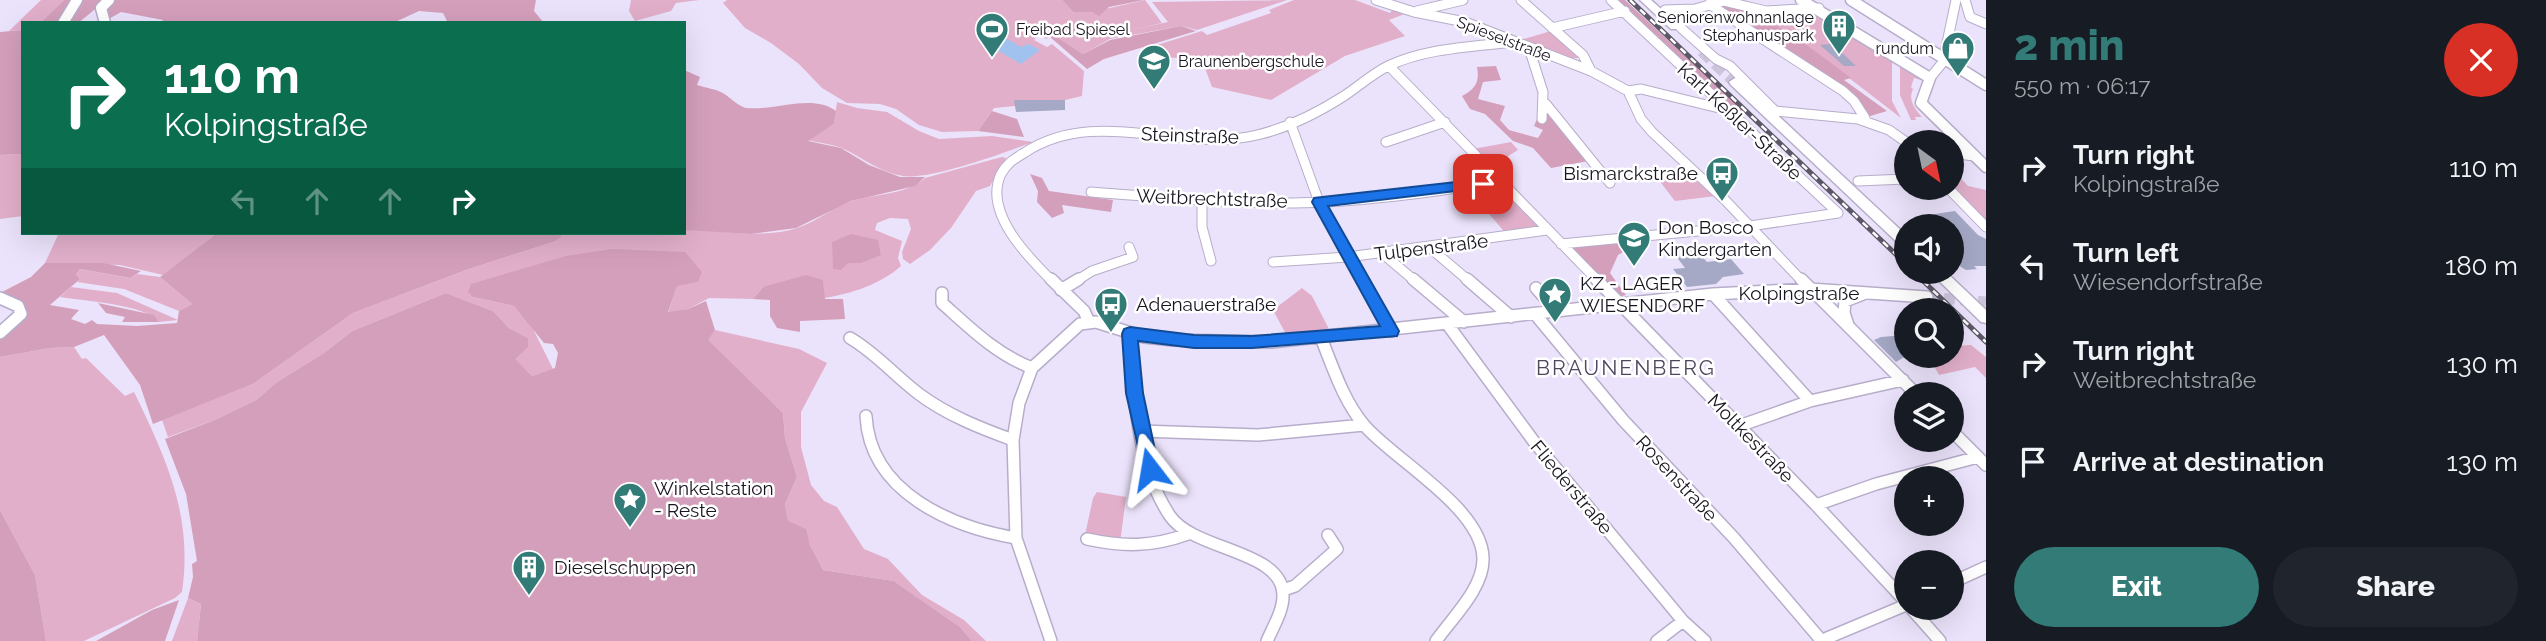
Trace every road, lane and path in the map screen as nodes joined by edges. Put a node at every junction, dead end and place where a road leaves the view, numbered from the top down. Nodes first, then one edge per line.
1 (77, 0) edge
2 (109, 0) edge
3 (1376, 0) edge
4 (1463, 0) edge
5 (1521, 0) edge
6 (1611, 0) edge
7 (1645, 0) edge
8 (1801, 0) edge
9 (1851, 0) edge
10 (1956, 0) edge
11 (1965, 0) edge
12 (1709, 4) junction
13 (1819, 8) junction
14 (1665, 10) dead end
15 (1625, 11) junction
16 (1414, 12) junction
17 (64, 21) edge
18 (104, 21) edge
19 (1986, 24) edge
20 (1678, 27) joint
21 (1552, 28) junction
22 (1512, 42) junction
23 (1529, 48) junction
24 (1944, 58) junction
25 (1389, 65) junction
26 (1591, 71) junction
27 (1930, 78) junction
28 (1735, 82) tunnel mouth
29 (1986, 85) edge
30 (1628, 90) junction
31 (1546, 104) junction
32 (1733, 112) junction
33 (1865, 118) junction
34 (1542, 119) dead end
35 (1290, 122) junction
36 (1445, 122) junction
37 (1894, 133) edge
38 (1386, 142) dead end
39 (1964, 157) edge
40 (1982, 163) edge
41 (1894, 180) edge
42 (1499, 181) junction
43 (1858, 181) dead end
44 (1610, 183) dead end
45 (1091, 192) dead end
46 (1202, 199) junction
47 (1960, 200) edge
48 (1319, 202) junction
49 (1750, 226) junction
50 (1986, 227) edge
51 (1547, 230) junction
52 (1894, 232) edge
53 (1561, 244) junction
54 (1129, 247) dead end
55 (1429, 247) junction
56 (1382, 253) junction
57 (1348, 257) junction
58 (1211, 261) dead end
59 (1273, 262) dead end
60 (1950, 284) edge
61 (1536, 288) dead end
62 (1810, 289) junction
63 (1061, 290) junction
64 (942, 293) dead end
65 (1869, 293) junction
66 (1713, 294) junction
67 (1927, 297) tunnel mouth
68 (0, 298) edge
69 (1623, 305) junction
70 (1557, 312) junction
71 (1535, 314) junction
72 (1511, 317) junction
73 (1986, 318) edge
74 (1089, 322) junction
75 (1464, 323) junction
76 (1448, 325) junction
77 (1848, 326) junction
78 (1391, 331) junction
79 (0, 332) edge
80 (1130, 334) junction
81 (850, 338) dead end
82 (1321, 338) junction
83 (1032, 368) junction
84 (1903, 380) joint
85 (1810, 401) junction
86 (866, 416) dead end
87 (1364, 425) junction
88 (1739, 426) junction
89 (1141, 431) junction
90 (1013, 440) junction
91 (1964, 443) edge
92 (1982, 461) edge
93 (1816, 505) junction
94 (1188, 534) junction
95 (1328, 535) dead end
96 (1016, 538) junction
97 (1087, 539) dead end
98 (1984, 572) edge
99 (1964, 579) edge
100 (1283, 590) junction
101 (1894, 591) edge
102 (1894, 610) edge
103 (1921, 620) edge
104 (1683, 621) junction
105 (1051, 641) edge
106 (1268, 641) edge
107 (1436, 641) edge
108 (1657, 641) edge
109 (1704, 641) edge
110 (1821, 641) edge
111 (1940, 641) edge

1 - 17 street
2 - 18 street
3 - 16 street, Spieselstraße
4 - 16 street
5 - 21 street
6 - 15 street, Karl-Keßler-Straße
7 - 20 main road
8 - 13 street
9 - 24 street
10 - 24 street
11 - 19 street
12 - 13 street
12 - 14 street
12 - 33 street
13 - 27 street
15 - 21 street
15 - 32 street, Karl-Keßler-Straße
16 - 22 street, Spieselstraße
20 - 33 street
21 - 26 street
22 - 23 street, Spieselstraße
22 - 25 street, Steinstraße
23 - 26 street, Spieselstraße
23 - 31 street
24 - 27 street
24 - 29 street
25 - 35 street, Steinstraße
25 - 36 street, Moltkestraße
26 - 30 street
27 - 40 street
28 - 52 main road
30 - 32 street
30 - 49 street
31 - 34 street
31 - 44 street
32 - 49 street, Karl-Keßler-Straße
33 - 37 street
35 - 48 street
35 - 63 street, Steinstraße
36 - 38 street
36 - 42 street, Moltkestraße
39 - 40 street
41 - 43 street
42 - 48 street, Weitbrechtstraße
42 - 51 street, Moltkestraße
45 - 46 street, Weitbrechtstraße
46 - 48 street, Weitbrechtstraße
46 - 58 street
47 - 50 street
48 - 57 street
49 - 53 street
49 - 62 street
51 - 53 street, Moltkestraße
51 - 55 street, Tulpenstraße
53 - 69 street, Moltkestraße
54 - 63 street
55 - 56 street, Tulpenstraße
55 - 72 street
56 - 57 street, Tulpenstraße
56 - 75 street
57 - 59 street, Tulpenstraße
57 - 78 street
60 - 73 main road
61 - 70 street
62 - 65 street, Kolpingstraße
62 - 66 street, Kolpingstraße
62 - 77 street
63 - 74 street
64 - 83 street
65 - 67 street, Kolpingstraße
65 - 77 street
66 - 69 street, Kolpingstraße
66 - 85 street
68 - 79 street
69 - 70 street, Kolpingstraße
69 - 88 street, Moltkestraße
70 - 71 street, Kolpingstraße
71 - 72 street, Kolpingstraße
71 - 110 street, Rosenstraße
72 - 75 street, Kolpingstraße
74 - 80 street, Kolpingstraße
74 - 83 street
75 - 76 street, Kolpingstraße
76 - 78 street, Kolpingstraße
76 - 104 street, Fliederstraße
77 - 84 street
78 - 82 street, Kolpingstraße
80 - 82 street, Kolpingstraße
80 - 89 street
81 - 90 street
82 - 87 street
83 - 90 street
84 - 85 street
85 - 88 street
86 - 96 street
87 - 89 street
87 - 107 street
88 - 93 street, Moltkestraße
89 - 94 street
90 - 96 street
91 - 92 street
92 - 93 street
93 - 101 street, Moltkestraße
94 - 97 street
94 - 100 street
95 - 100 street
96 - 105 street
98 - 99 street
100 - 106 street
102 - 110 street
103 - 111 street, Moltkestraße
104 - 108 street
104 - 109 street, Fliederstraße

